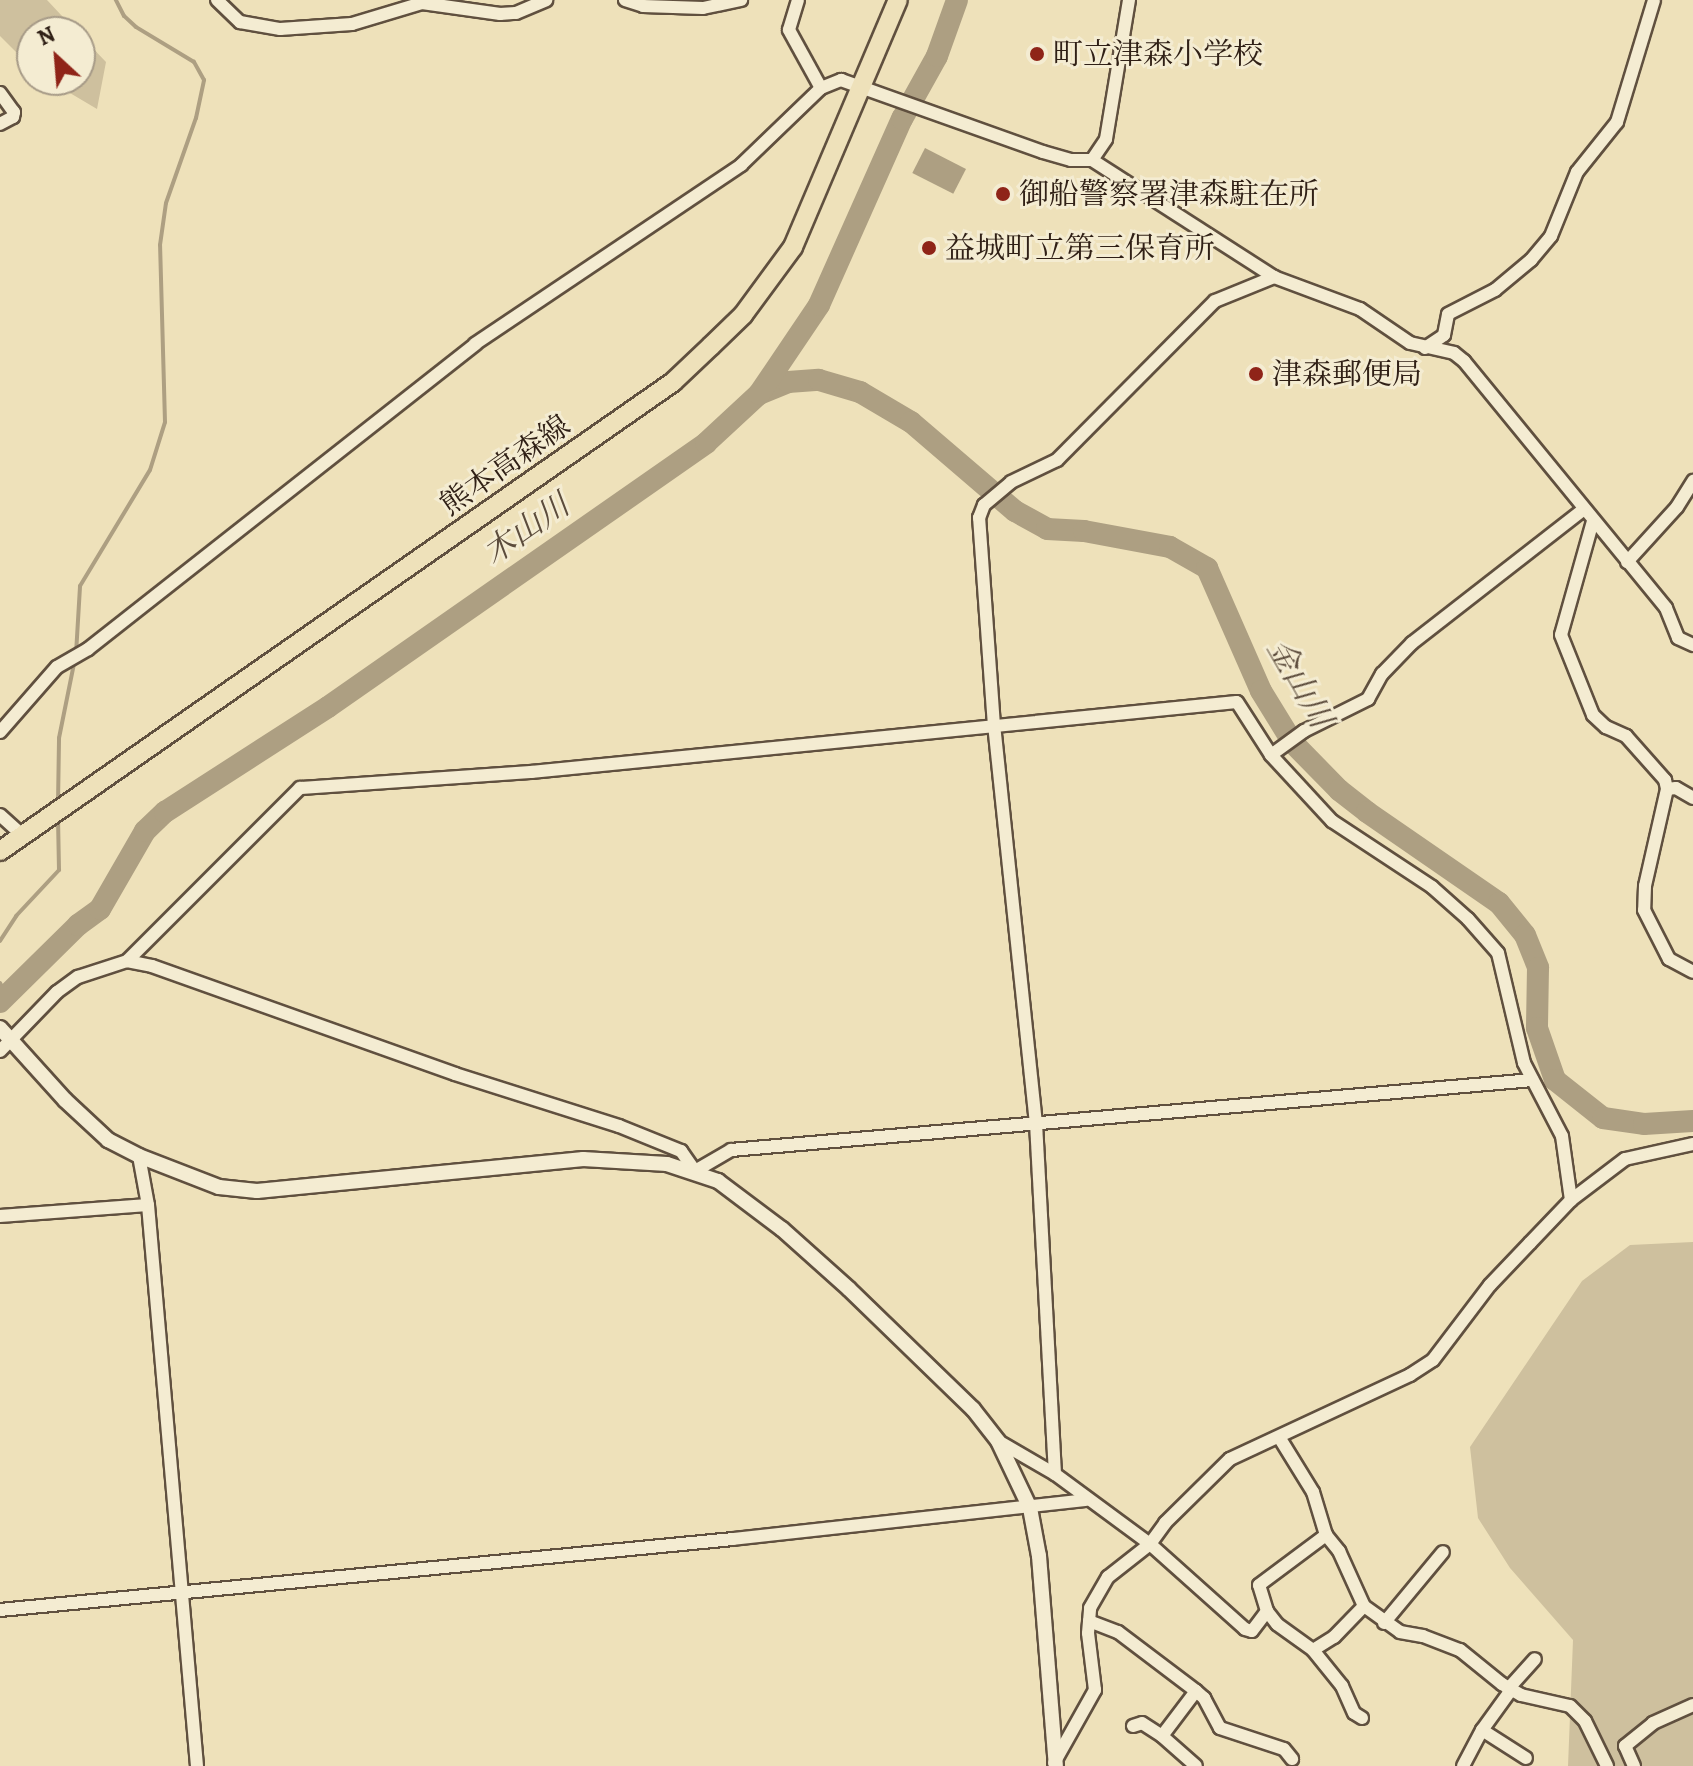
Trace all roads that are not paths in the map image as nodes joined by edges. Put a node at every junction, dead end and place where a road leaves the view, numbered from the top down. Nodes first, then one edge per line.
1 (217, 0) edge
2 (546, 0) edge
3 (625, 0) edge
4 (741, 0) edge
5 (798, 0) edge
6 (898, 0) edge
7 (1129, 0) edge
8 (1654, 0) edge
9 (821, 88) junction
10 (867, 91) junction
11 (0, 93) edge
12 (0, 124) edge
13 (1092, 160) junction
14 (1274, 277) junction
15 (1425, 348) junction
16 (1693, 481) edge
17 (1583, 510) junction
18 (1593, 521) junction
19 (1627, 562) junction
20 (1693, 645) edge
21 (994, 726) junction
22 (0, 732) edge
23 (1274, 752) junction
24 (1667, 789) junction
25 (1693, 798) edge
26 (0, 815) edge
27 (21, 834) junction
28 (0, 851) edge
29 (127, 961) junction
30 (1693, 972) edge
31 (5, 1034) edge
32 (0, 1051) edge
33 (1532, 1080) junction
34 (1036, 1124) junction
35 (1693, 1144) edge
36 (139, 1156) junction
37 (695, 1171) junction
38 (1571, 1200) junction
39 (148, 1205) junction
40 (0, 1216) edge
41 (1279, 1437) junction
42 (998, 1441) junction
43 (1055, 1474) junction
44 (1086, 1500) junction
45 (1030, 1508) junction
46 (1326, 1535) junction
47 (1150, 1544) junction
48 (1443, 1552) dead end
49 (181, 1594) junction
50 (1364, 1606) junction
51 (0, 1610) edge
52 (1267, 1611) junction
53 (1089, 1621) junction
54 (1384, 1623) junction
55 (1313, 1650) junction
56 (1535, 1659) dead end
57 (1510, 1689) junction
58 (1196, 1691) junction
59 (1693, 1705) edge
60 (1362, 1718) dead end
61 (1133, 1726) dead end
62 (1482, 1730) junction
63 (1162, 1736) junction
64 (1526, 1758) dead end
65 (1292, 1759) dead end
66 (1055, 1763) edge
67 (197, 1766) edge
68 (1196, 1766) edge
69 (1463, 1766) edge
70 (1607, 1766) edge
71 (1634, 1766) edge

1 - 2 street
3 - 4 street
5 - 9 street
6 - 10 main road, 熊本高森線
7 - 13 street
8 - 15 street
9 - 10 street
9 - 22 street
10 - 13 street
10 - 27 main road, 熊本高森線
11 - 12 street
13 - 14 street
14 - 15 street
14 - 21 street
15 - 17 street
16 - 19 street
17 - 18 street
17 - 23 street
18 - 19 street
18 - 24 street
19 - 20 street
21 - 23 street
21 - 29 street
21 - 34 street
23 - 33 street
24 - 25 street
24 - 30 street
26 - 27 street
27 - 28 main road, 熊本高森線
29 - 31 street
29 - 37 street
31 - 32 street
31 - 36 street
33 - 34 street
33 - 38 street
34 - 37 street
34 - 43 street
35 - 38 street
36 - 37 street
36 - 39 street
37 - 42 street
38 - 41 street
39 - 40 street
39 - 49 street
41 - 46 street
41 - 47 street
42 - 43 street
42 - 45 street
43 - 44 street
44 - 45 street
44 - 47 street
45 - 49 street
45 - 66 street
46 - 50 street
46 - 52 street
47 - 52 street
47 - 53 street
48 - 54 street
49 - 51 street
49 - 67 street
50 - 54 street
50 - 55 street
52 - 55 street
53 - 58 street
53 - 66 street
54 - 57 street
55 - 60 street
56 - 57 street
57 - 62 street
57 - 70 street
58 - 63 street
58 - 65 street
59 - 71 street
61 - 63 street
62 - 64 street
62 - 69 street
63 - 68 street

